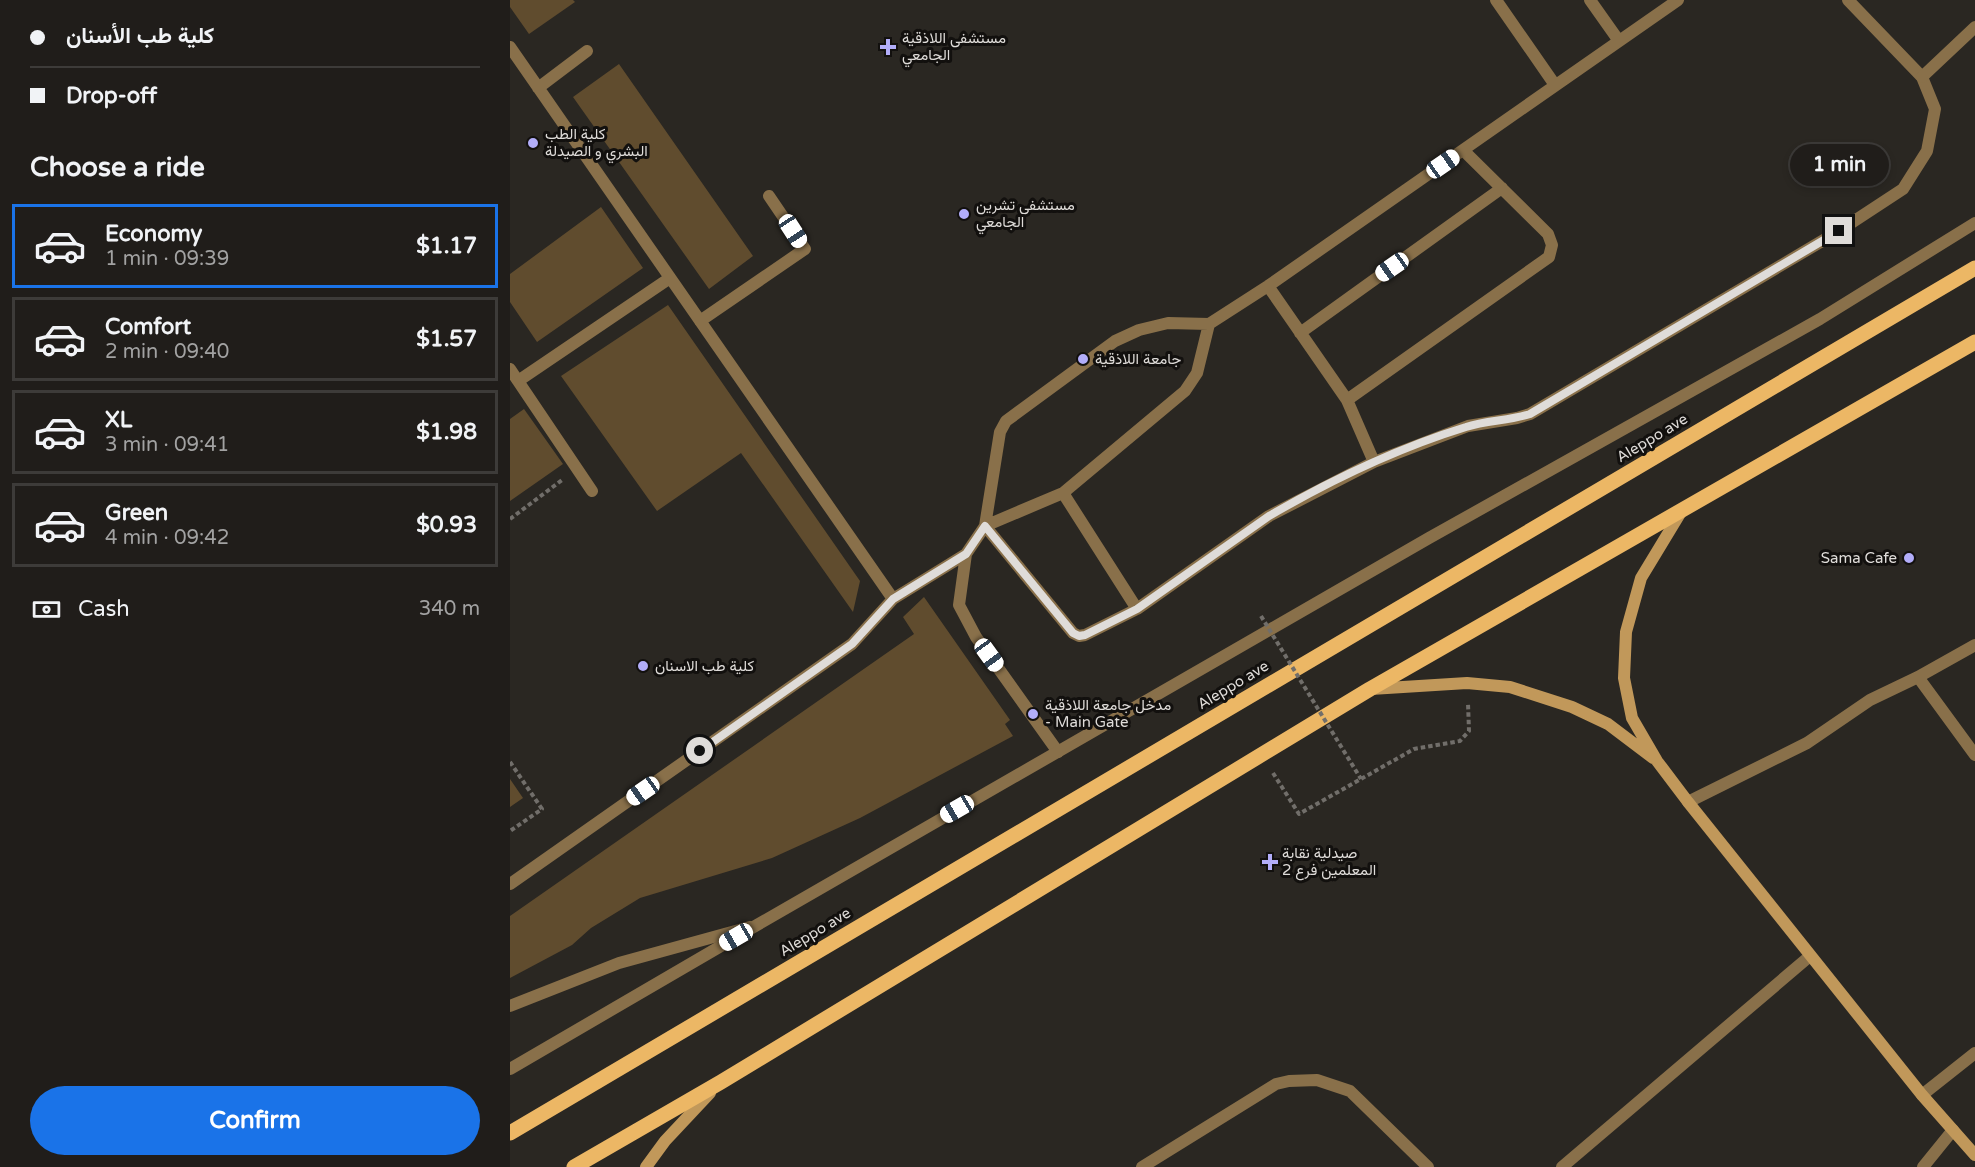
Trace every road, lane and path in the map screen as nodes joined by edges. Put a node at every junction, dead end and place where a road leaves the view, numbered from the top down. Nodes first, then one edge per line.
1 (1496, 0) edge
2 (1590, 0) edge
3 (1678, 0) edge
4 (1848, 0) edge
5 (1975, 27) edge
6 (1619, 41) junction
7 (510, 47) edge
8 (587, 51) dead end
9 (1922, 77) junction
10 (1555, 85) junction
11 (538, 88) junction
12 (1463, 150) junction
13 (1502, 189) junction
14 (769, 195) dead end
15 (1975, 223) edge
16 (1975, 268) edge
17 (670, 278) junction
18 (1268, 286) junction
19 (700, 321) junction
20 (1209, 324) junction
21 (1300, 333) junction
22 (1975, 342) edge
23 (510, 369) edge
24 (518, 381) junction
25 (1347, 400) junction
26 (1374, 462) junction
27 (577, 469) junction
28 (592, 491) dead end
29 (1063, 493) junction
30 (1681, 512) junction
31 (510, 519) edge
32 (985, 526) junction
33 (966, 554) junction
34 (893, 599) junction
35 (1137, 609) junction
36 (1261, 616) dead end
37 (1975, 645) edge
38 (1918, 677) junction
39 (1467, 683) junction
40 (1370, 689) junction
41 (1058, 752) junction
42 (1262, 755) junction
43 (1975, 755) edge
44 (1657, 761) junction
45 (510, 762) edge
46 (1361, 779) junction
47 (1688, 802) junction
48 (510, 831) edge
49 (510, 885) edge
50 (757, 925) junction
51 (1810, 956) junction
52 (510, 1006) edge
53 (1975, 1053) edge
54 (510, 1069) edge
55 (721, 1082) junction
56 (1922, 1095) junction
57 (1953, 1130) junction
58 (510, 1133) edge
59 (1975, 1155) edge
60 (574, 1167) edge
61 (646, 1167) edge
62 (1142, 1167) edge
63 (1428, 1167) edge
64 (1562, 1167) edge
65 (1923, 1167) edge

1 - 10 street
2 - 6 street
3 - 6 street
4 - 9 street
5 - 9 street
6 - 10 street
7 - 11 street
8 - 11 street
9 - 26 street
10 - 12 street
11 - 17 street
12 - 13 street
12 - 18 street
13 - 21 street
13 - 25 street
14 - 19 street
15 - 41 street
16 - 58 main road, Aleppo ave
17 - 19 street
17 - 24 street
18 - 20 street
18 - 21 street
19 - 34 street
20 - 29 street
20 - 32 street
21 - 25 street
22 - 30 main road
23 - 24 street
24 - 27 street
25 - 26 street
26 - 35 street
27 - 28 street
27 - 31 path
29 - 32 street
29 - 35 street
30 - 40 main road
30 - 44 street
32 - 33 street
32 - 35 street
33 - 34 street
33 - 41 street
34 - 49 street
36 - 46 path, bridge
37 - 38 street
38 - 43 street
38 - 47 street
39 - 40 street
39 - 44 street
39 - 46 path
40 - 42 main road
41 - 50 street
42 - 46 path
42 - 55 main road
44 - 47 street
45 - 48 path
47 - 51 street
50 - 52 street
50 - 54 street
51 - 56 street
51 - 64 street
53 - 56 street
55 - 60 main road
55 - 61 street
56 - 57 street
57 - 59 street
57 - 65 street
62 - 63 street

